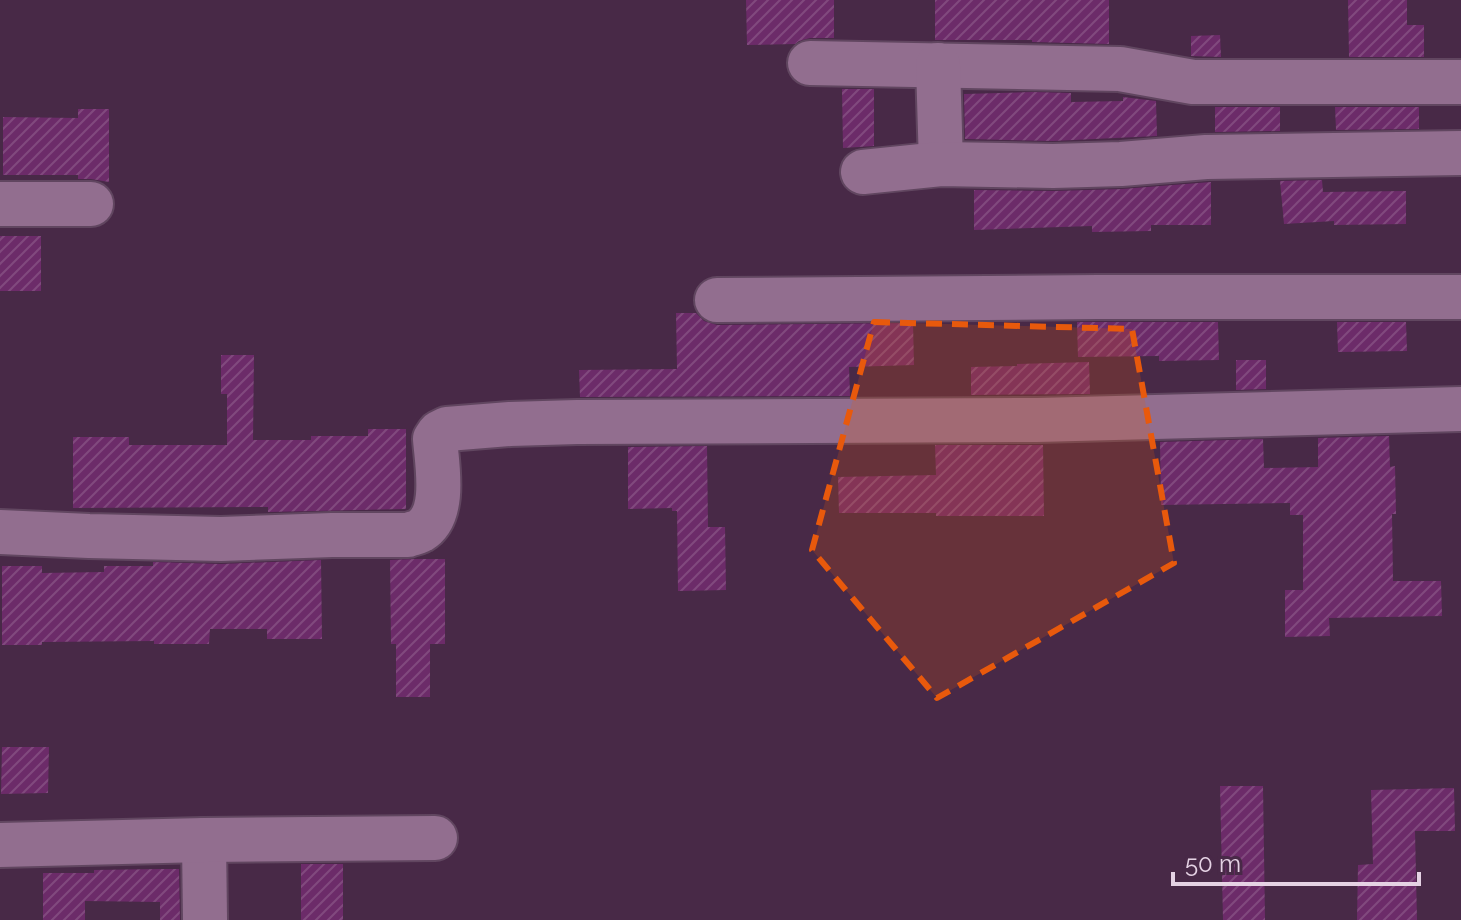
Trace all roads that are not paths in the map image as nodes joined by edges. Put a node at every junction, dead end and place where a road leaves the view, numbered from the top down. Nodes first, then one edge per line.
1 (810, 63) dead end
2 (938, 65) junction
3 (1461, 82) edge
4 (1461, 153) edge
5 (941, 164) junction
6 (863, 172) dead end
7 (0, 204) edge
8 (91, 204) dead end
9 (1461, 297) edge
10 (717, 300) dead end
11 (1461, 409) edge
12 (0, 532) edge
13 (435, 838) dead end
14 (204, 840) junction
15 (0, 845) edge
16 (205, 920) edge

1 - 2 street
2 - 3 street
2 - 5 street
4 - 5 street
5 - 6 street
7 - 8 street
9 - 10 street
11 - 12 street
13 - 14 street
14 - 15 street
14 - 16 street

